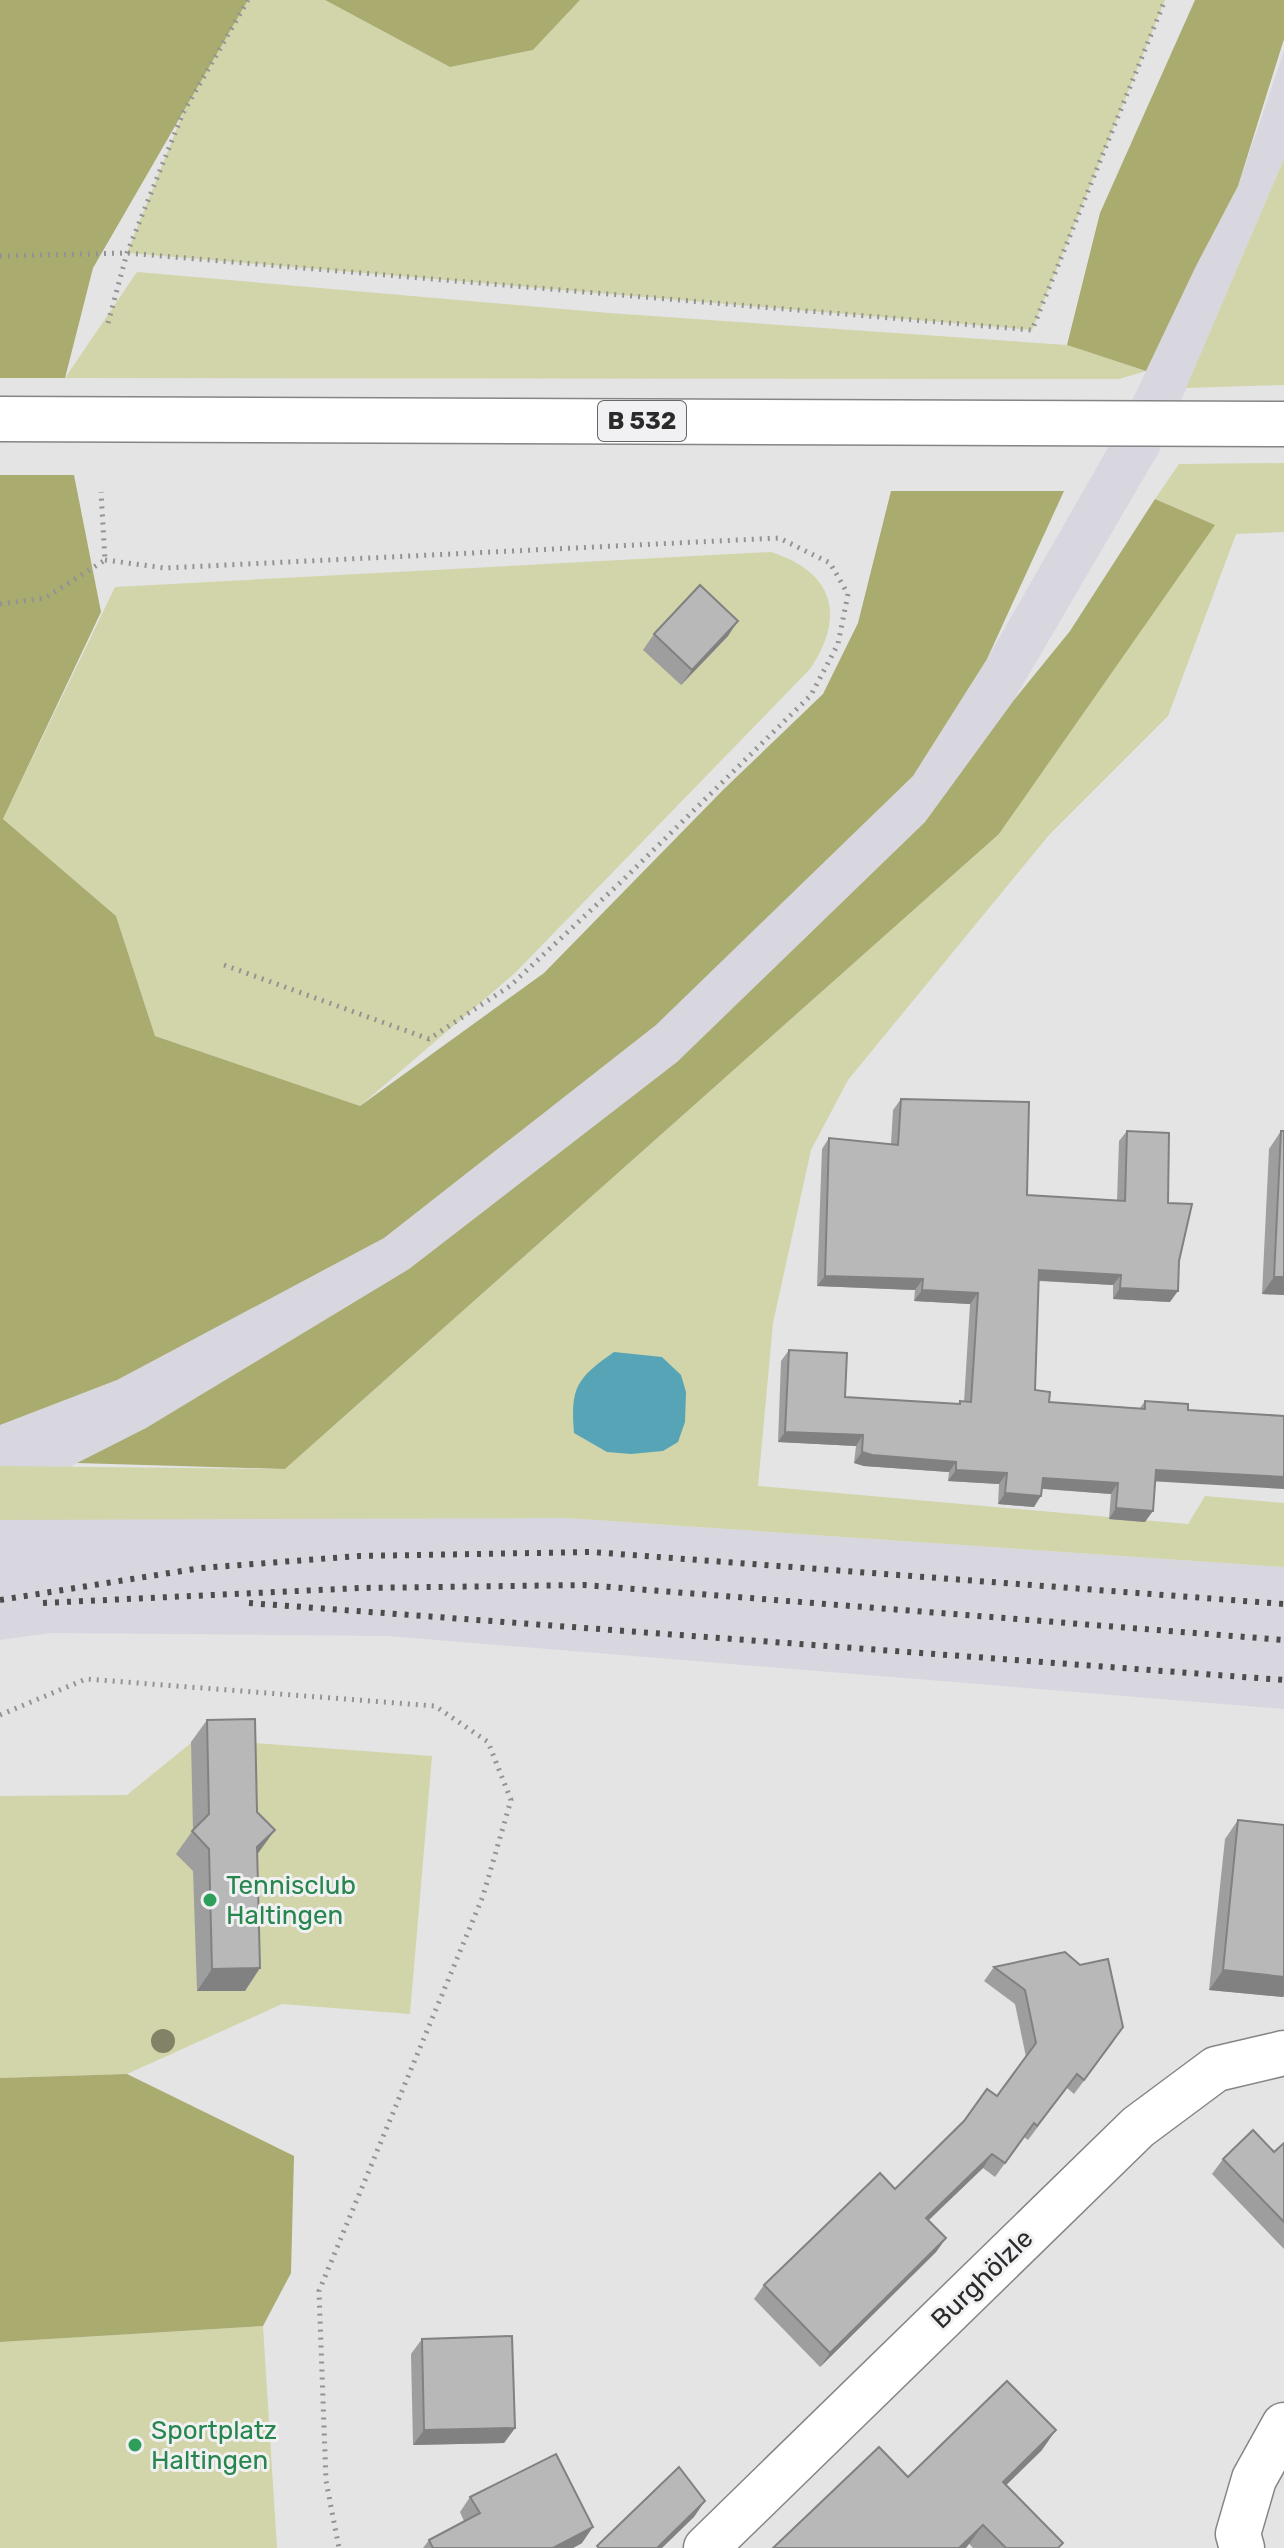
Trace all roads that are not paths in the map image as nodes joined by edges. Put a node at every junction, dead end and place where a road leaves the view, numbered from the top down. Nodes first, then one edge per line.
1 (0, 419) edge
2 (1284, 424) edge
3 (1284, 2053) edge
4 (1284, 2425) edge
5 (706, 2548) edge
6 (1242, 2548) edge

1 - 2 main road, B 532
3 - 5 main road, Burghölzle
4 - 6 main road

